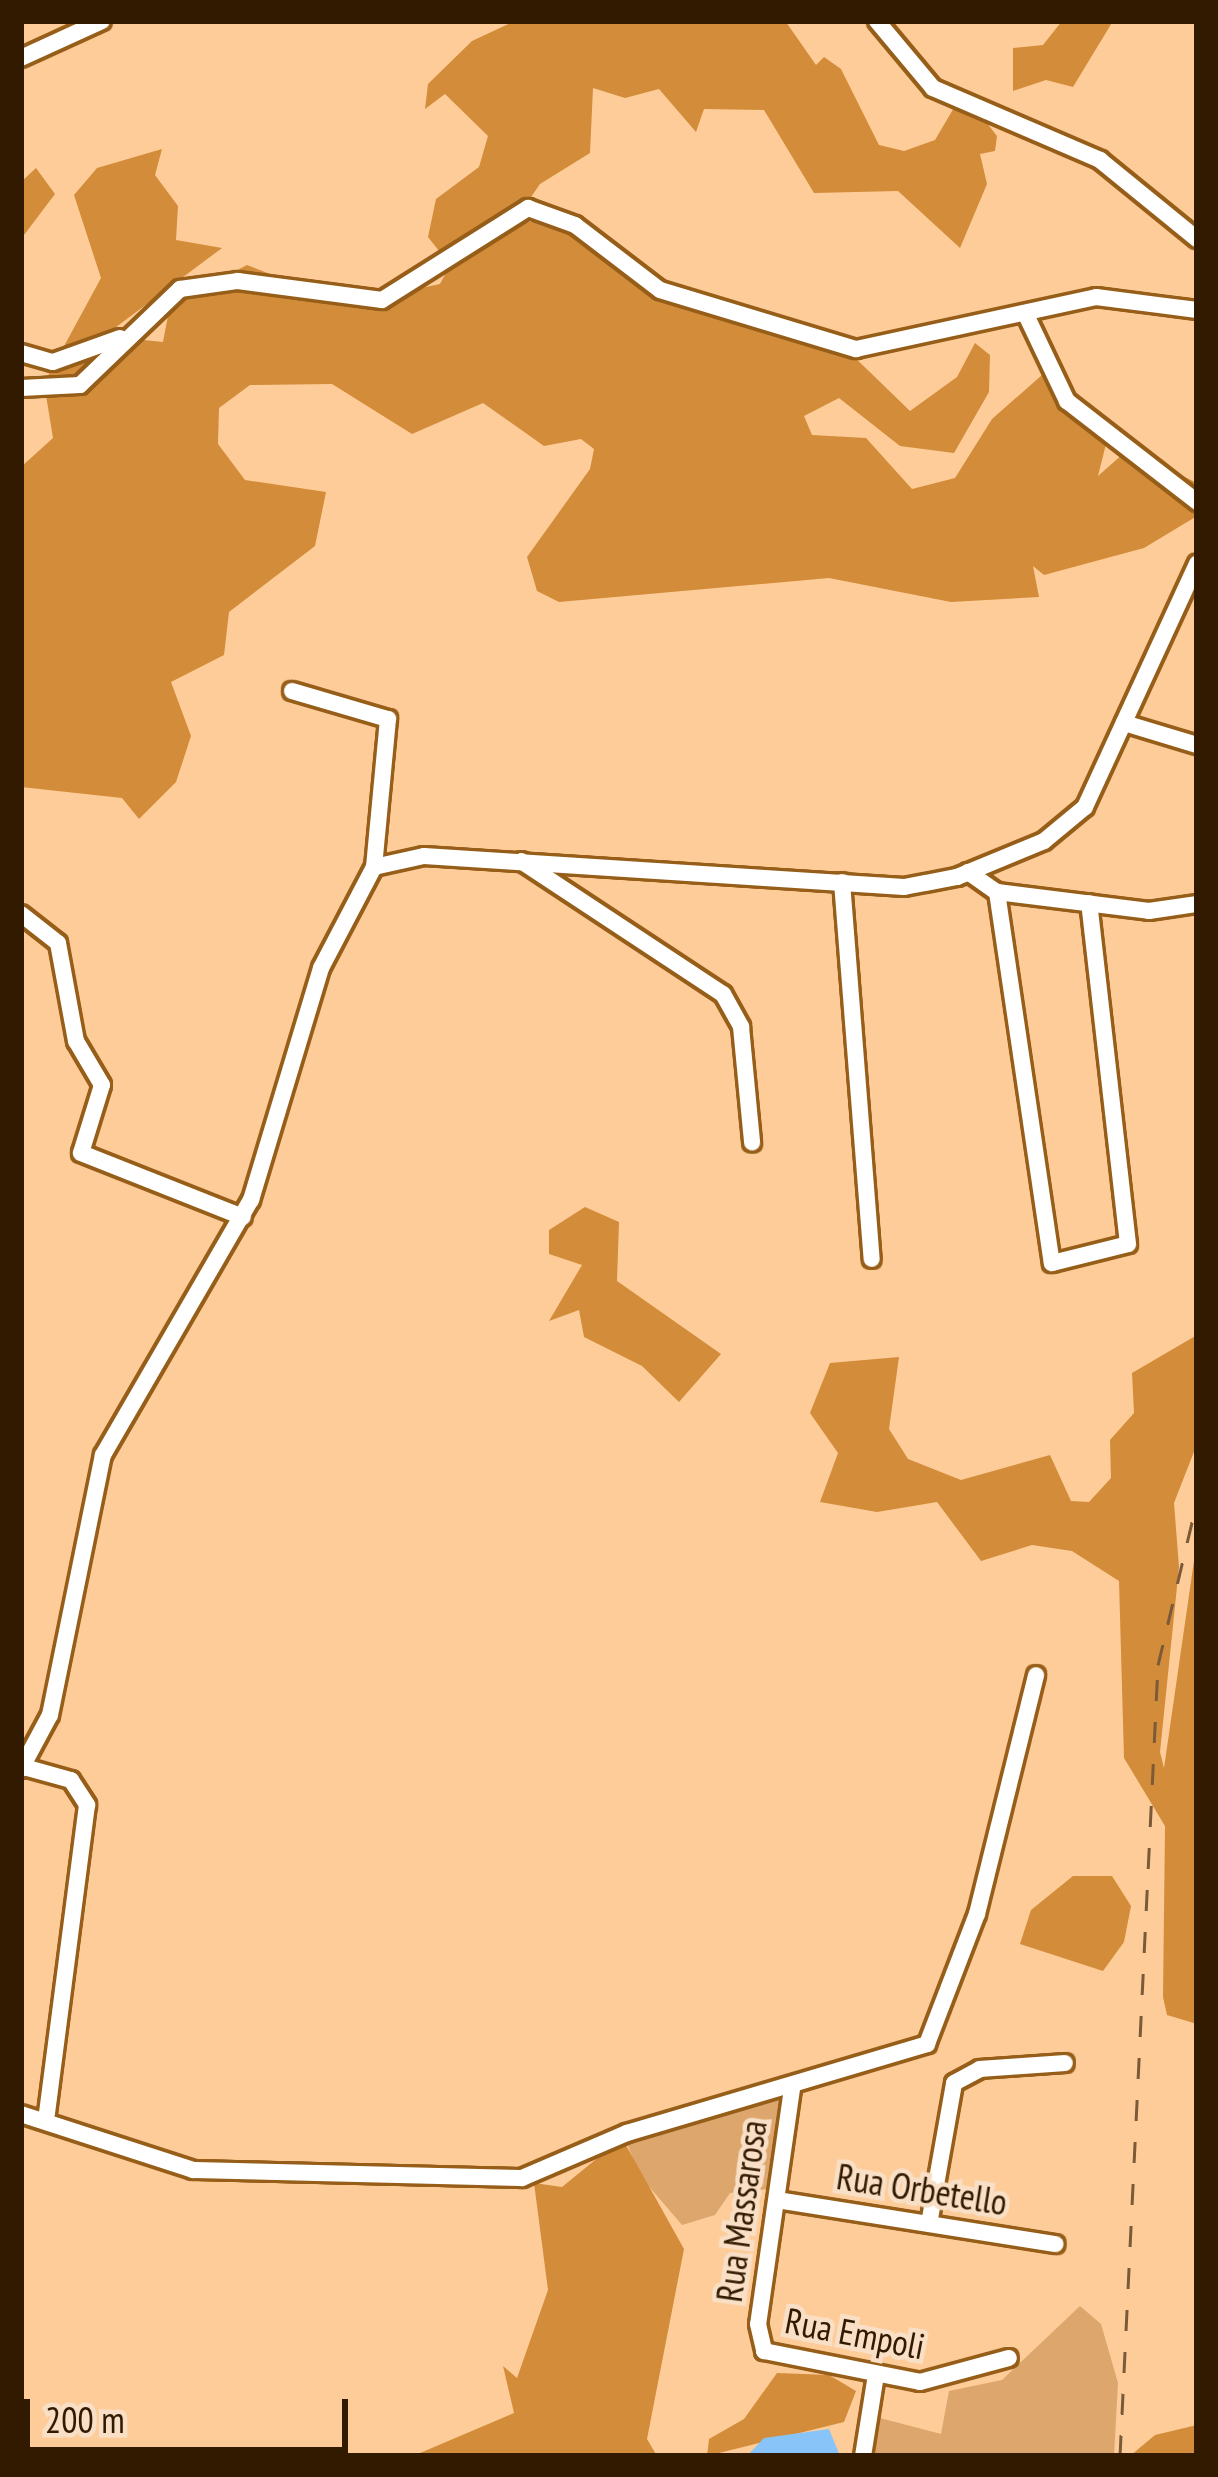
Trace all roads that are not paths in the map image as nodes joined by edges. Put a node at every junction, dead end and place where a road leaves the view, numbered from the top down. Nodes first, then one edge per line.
1 (102, 21) edge
2 (878, 21) edge
3 (21, 58) edge
4 (1197, 238) edge
5 (1197, 310) edge
6 (1028, 319) junction
7 (127, 335) junction
8 (21, 352) edge
9 (21, 388) edge
10 (1197, 502) edge
11 (1197, 564) edge
12 (1188, 609) edge
13 (292, 691) dead end
14 (1124, 723) junction
15 (1197, 745) edge
16 (521, 861) junction
17 (374, 867) junction
18 (968, 872) junction
19 (842, 882) junction
20 (998, 892) junction
21 (1089, 903) junction
22 (1197, 904) edge
23 (21, 914) edge
24 (752, 1142) dead end
25 (243, 1217) junction
26 (872, 1259) dead end
27 (1036, 1675) dead end
28 (22, 1768) edge
29 (1064, 2063) dead end
30 (793, 2089) dead end
31 (21, 2114) edge
32 (47, 2114) junction
33 (777, 2200) junction
34 (929, 2224) junction
35 (1056, 2244) dead end
36 (759, 2342) joint
37 (1010, 2358) dead end
38 (876, 2375) junction
39 (863, 2456) edge

1 - 3 street
2 - 4 street
5 - 6 street
6 - 7 street
6 - 10 street
7 - 8 street
7 - 9 street
11 - 12 street
12 - 14 street
13 - 17 street
14 - 15 street
14 - 18 street
16 - 17 street
16 - 19 street
16 - 24 street
17 - 25 street
18 - 19 street
18 - 20 street
19 - 26 street
20 - 21 street
20 - 21 street
21 - 22 street
23 - 25 street
25 - 28 street
27 - 32 street
28 - 32 street
29 - 34 street
30 - 33 street, Rua Massarosa
31 - 32 street
33 - 34 street, Rua Orbetello
33 - 36 street, Rua Massarosa
34 - 35 street, Rua Orbetello
36 - 38 street, Rua Empoli
37 - 38 street, Rua Empoli
38 - 39 street

